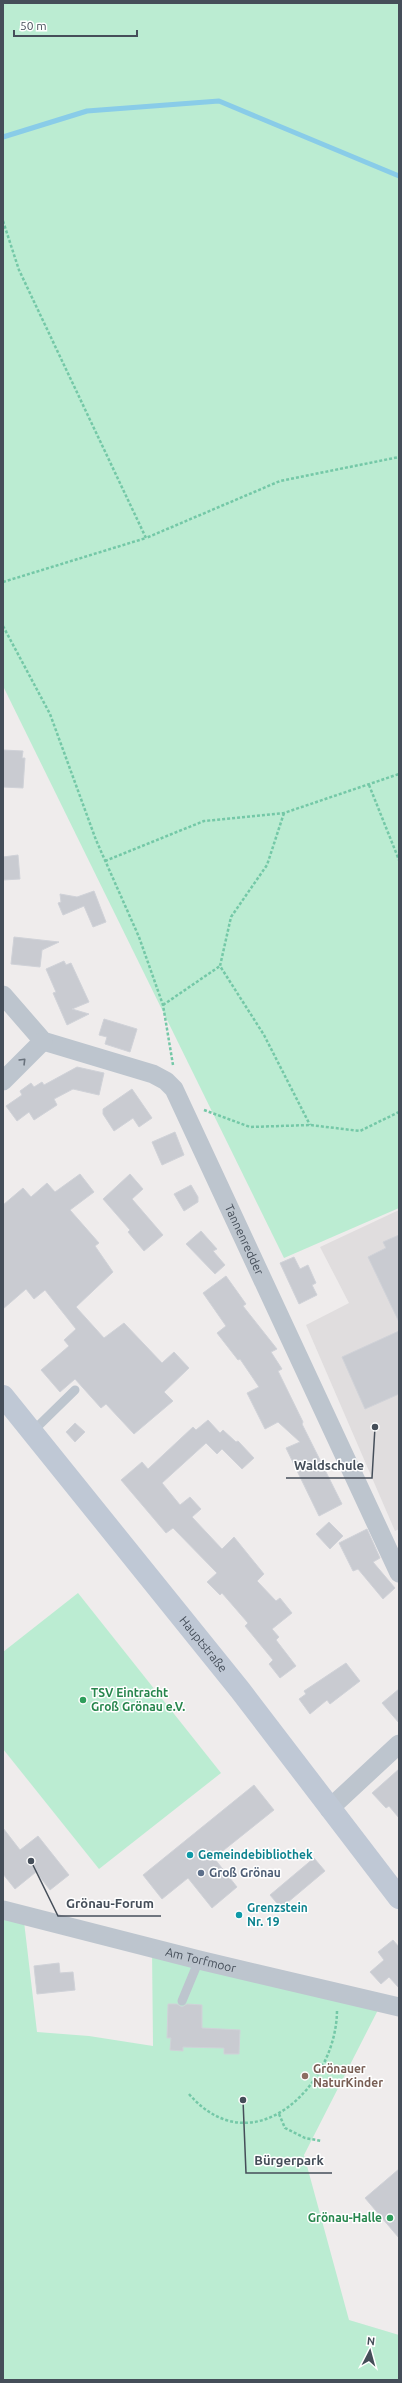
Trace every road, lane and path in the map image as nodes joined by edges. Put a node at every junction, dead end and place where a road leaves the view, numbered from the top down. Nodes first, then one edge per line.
1 (3, 221) edge
2 (399, 457) edge
3 (146, 538) junction
4 (3, 582) edge
5 (3, 626) edge
6 (399, 774) edge
7 (369, 785) junction
8 (284, 813) junction
9 (399, 860) edge
10 (106, 861) junction
11 (220, 966) junction
12 (3, 995) edge
13 (163, 1005) junction
14 (43, 1041) junction
15 (3, 1081) edge
16 (174, 1089) junction
17 (202, 1108) dead end
18 (399, 1112) edge
19 (310, 1125) junction
20 (75, 1390) dead end
21 (3, 1396) edge
22 (32, 1432) junction
23 (399, 1573) edge
24 (399, 1744) edge
25 (329, 1808) junction
26 (399, 1898) edge
27 (3, 1910) edge
28 (199, 1960) junction
29 (337, 1993) junction
30 (182, 2001) dead end
31 (399, 2007) edge
32 (189, 2094) dead end
33 (279, 2114) junction
34 (322, 2141) dead end

1 - 3 path
2 - 3 path
3 - 4 path
5 - 10 path
6 - 7 path
7 - 8 path
7 - 9 path
8 - 10 path
8 - 11 path
10 - 13 path
11 - 13 path
11 - 19 path
12 - 14 street
13 - 16 path
15 -> 14 street
14 - 16 street, Tannenredder
16 - 23 street, Tannenredder
17 - 19 path
18 - 19 path
20 - 22 lane
21 - 22 main road, Hauptstraße
22 - 25 main road, Hauptstraße
24 - 25 street
25 - 26 main road, Hauptstraße
27 - 28 street, Am Torfmoor
28 - 29 street, Am Torfmoor
28 - 30 lane
29 - 31 street, Am Torfmoor
29 - 33 path
32 - 33 path
33 - 34 path

